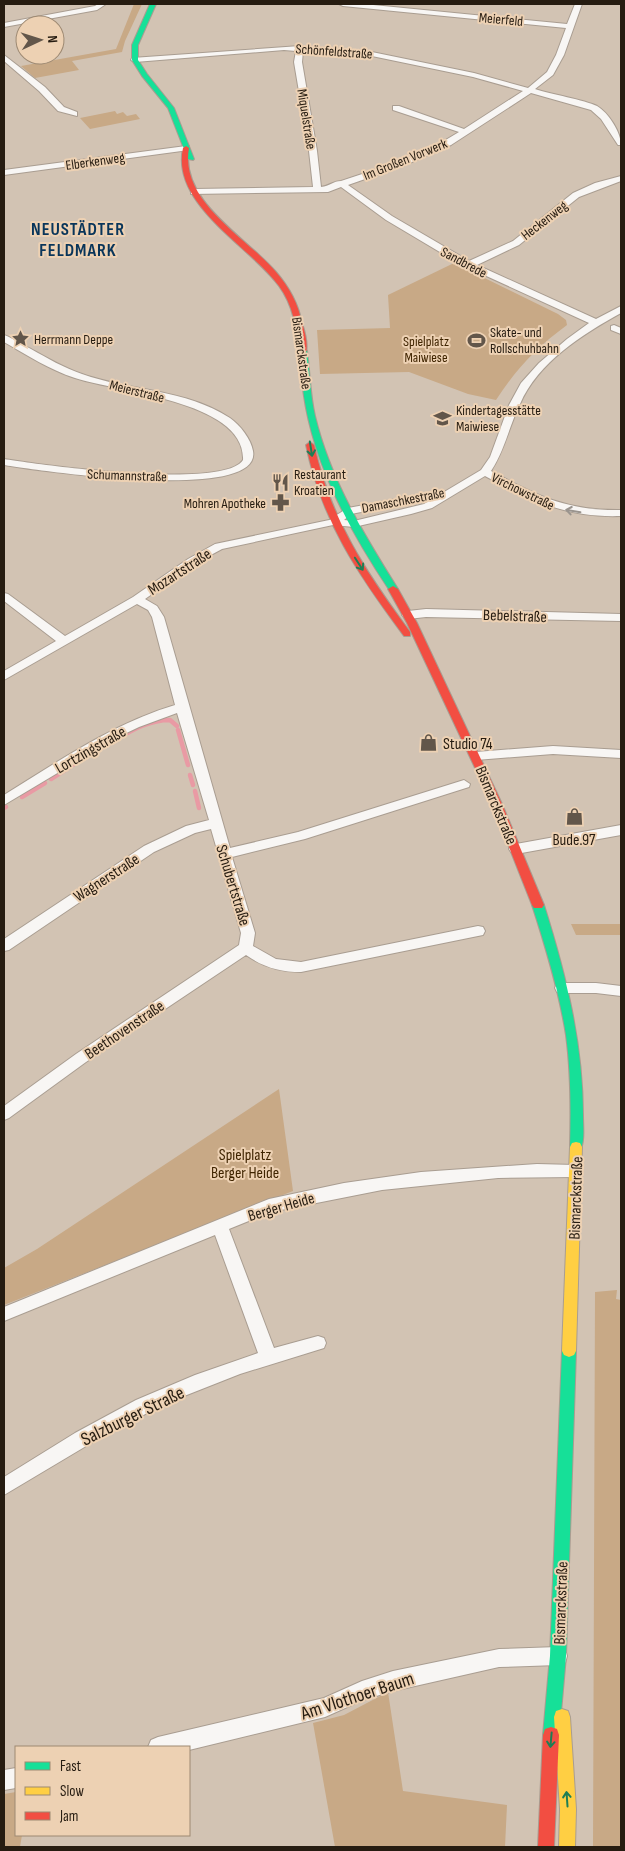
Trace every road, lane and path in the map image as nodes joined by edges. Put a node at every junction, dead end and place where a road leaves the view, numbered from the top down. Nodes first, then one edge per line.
1 (102, 4) edge
2 (153, 4) edge
3 (343, 4) edge
4 (578, 4) edge
5 (4, 25) edge
6 (570, 26) junction
7 (300, 48) junction
8 (4, 57) edge
9 (135, 60) junction
10 (530, 90) junction
11 (396, 108) dead end
12 (74, 114) dead end
13 (466, 132) junction
14 (621, 143) edge
15 (186, 148) junction
16 (4, 173) edge
17 (621, 178) edge
18 (342, 184) junction
19 (317, 189) junction
20 (200, 192) junction
21 (469, 265) junction
22 (621, 309) edge
23 (596, 323) junction
24 (4, 338) edge
25 (308, 401) junction
26 (4, 462) edge
27 (247, 463) joint
28 (485, 472) junction
29 (459, 489) junction
30 (348, 511) junction
31 (621, 513) edge
32 (333, 522) junction
33 (354, 524) junction
34 (4, 596) edge
35 (137, 599) junction
36 (408, 616) junction
37 (621, 618) edge
38 (64, 641) junction
39 (431, 664) junction
40 (4, 676) edge
41 (182, 707) junction
42 (621, 754) edge
43 (476, 756) junction
44 (464, 784) dead end
45 (4, 801) edge
46 (216, 823) junction
47 (621, 830) edge
48 (516, 849) junction
49 (225, 854) junction
50 (478, 931) dead end
51 (4, 946) edge
52 (246, 948) junction
53 (562, 988) junction
54 (621, 990) edge
55 (4, 1114) edge
56 (575, 1171) junction
57 (220, 1226) junction
58 (4, 1314) edge
59 (318, 1343) dead end
60 (268, 1356) junction
61 (4, 1487) edge
62 (558, 1656) junction
63 (163, 1746) edge
64 (546, 1847) edge
65 (567, 1847) edge

1 - 5 street
2 - 9 main road
3 - 6 street, Meierfeld
4 - 6 street, Im Großen Vorwerk
6 - 10 street, Im Großen Vorwerk
7 - 9 street, Schönfeldstraße
7 - 10 street, Schönfeldstraße
7 - 19 street, Miquelstraße
8 - 12 street
9 - 15 main road, Bismarckstraße
10 - 13 street, Im Großen Vorwerk
10 - 14 street, Schönfeldstraße
11 - 13 street, Im Großen Vorwerk
13 - 18 street, Im Großen Vorwerk
15 - 16 street, Elberkenweg
15 - 20 main road, Bismarckstraße
15 - 20 main road, Bismarckstraße
17 - 21 street, Heckenweg
18 - 19 street
18 - 21 street, Sandbrede
19 - 20 street
20 - 25 main road, Bismarckstraße
21 - 23 street, Sandbrede
22 - 23 street, Damaschkestraße
23 - 28 street, Damaschkestraße
24 - 27 street, Meierstraße
25 - 30 main road, Bismarckstraße
25 -> 32 main road, Bismarckstraße
26 - 27 street, Schumannstraße
28 - 29 street, Damaschkestraße
31 -> 28 street, Virchowstraße
29 - 30 street, Damaschkestraße
29 - 33 street, Damaschkestraße
30 - 32 street, Mozartstraße
30 - 33 main road, Bismarckstraße
32 - 33 street, Mozartstraße
32 - 35 street, Mozartstraße
32 -> 39 main road, Bismarckstraße
33 - 36 main road, Bismarckstraße
34 - 38 street
35 - 38 street, Mozartstraße
35 - 41 street, Schubertstraße
36 - 37 street, Bebelstraße
36 - 39 main road, Bismarckstraße
38 - 40 street, Mozartstraße
39 - 43 main road, Bismarckstraße
41 - 45 street, Lortzingstraße
41 - 46 street, Schubertstraße
42 - 43 street, Bismarckstraße
43 - 48 main road, Bismarckstraße
44 - 49 street, Bismarckstraße
46 - 49 street, Schubertstraße
46 - 51 street, Wagnerstraße
47 - 48 street
48 - 53 main road, Bismarckstraße
49 - 52 street, Schubertstraße
50 - 52 street, Schubertstraße
52 - 55 street, Beethovenstraße
53 - 54 street
53 - 56 main road, Bismarckstraße
56 - 57 street, Berger Heide
56 - 62 main road, Bismarckstraße
57 - 58 street, Berger Heide
57 - 60 street
59 - 60 street, Salzburger Straße
60 - 61 street, Salzburger Straße
62 - 63 street, Am Vlothoer Baum
62 -> 64 main road, Bismarckstraße
65 -> 62 main road, Bismarckstraße

